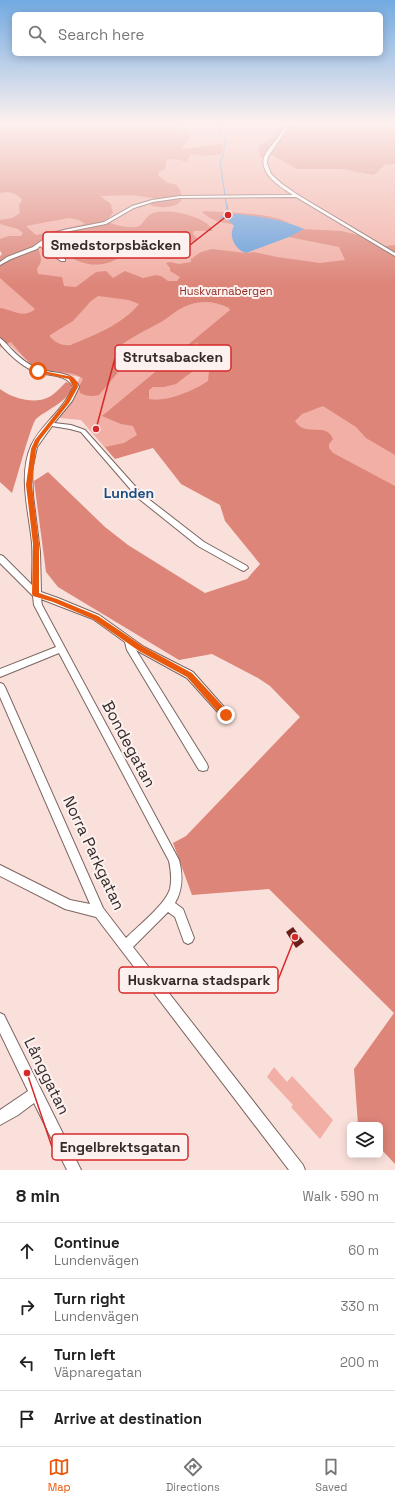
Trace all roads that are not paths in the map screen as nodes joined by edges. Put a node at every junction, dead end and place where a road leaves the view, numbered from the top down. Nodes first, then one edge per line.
1 (272, 177) edge
2 (297, 196) junction
3 (40, 244) junction
4 (395, 255) edge
5 (63, 260) dead end
6 (0, 264) edge
7 (0, 340) edge
8 (50, 424) junction
9 (0, 558) edge
10 (244, 568) dead end
11 (36, 594) junction
12 (129, 642) junction
13 (61, 649) junction
14 (0, 673) edge
15 (0, 687) edge
16 (226, 715) dead end
17 (203, 767) dead end
18 (0, 870) edge
19 (167, 904) junction
20 (99, 912) junction
21 (188, 938) dead end
22 (126, 946) junction
23 (0, 1019) edge
24 (36, 1093) junction
25 (0, 1118) edge
26 (74, 1170) edge
27 (298, 1170) edge

1 - 2 street
2 - 3 street
2 - 4 street
3 - 5 street
3 - 6 street
7 - 8 street
8 - 10 street
8 - 11 street
9 - 11 street, Bondegatan
11 - 12 street
11 - 13 street, Bondegatan
12 - 16 street
12 - 17 street
13 - 14 street
13 - 19 street, Bondegatan
15 - 20 street, Norra Parkgatan
18 - 20 street
19 - 21 street
19 - 22 street, Bondegatan
20 - 22 street, Norra Parkgatan
22 - 27 street, Norra Parkgatan
23 - 24 street, Långgatan
24 - 25 street
24 - 26 street, Långgatan

